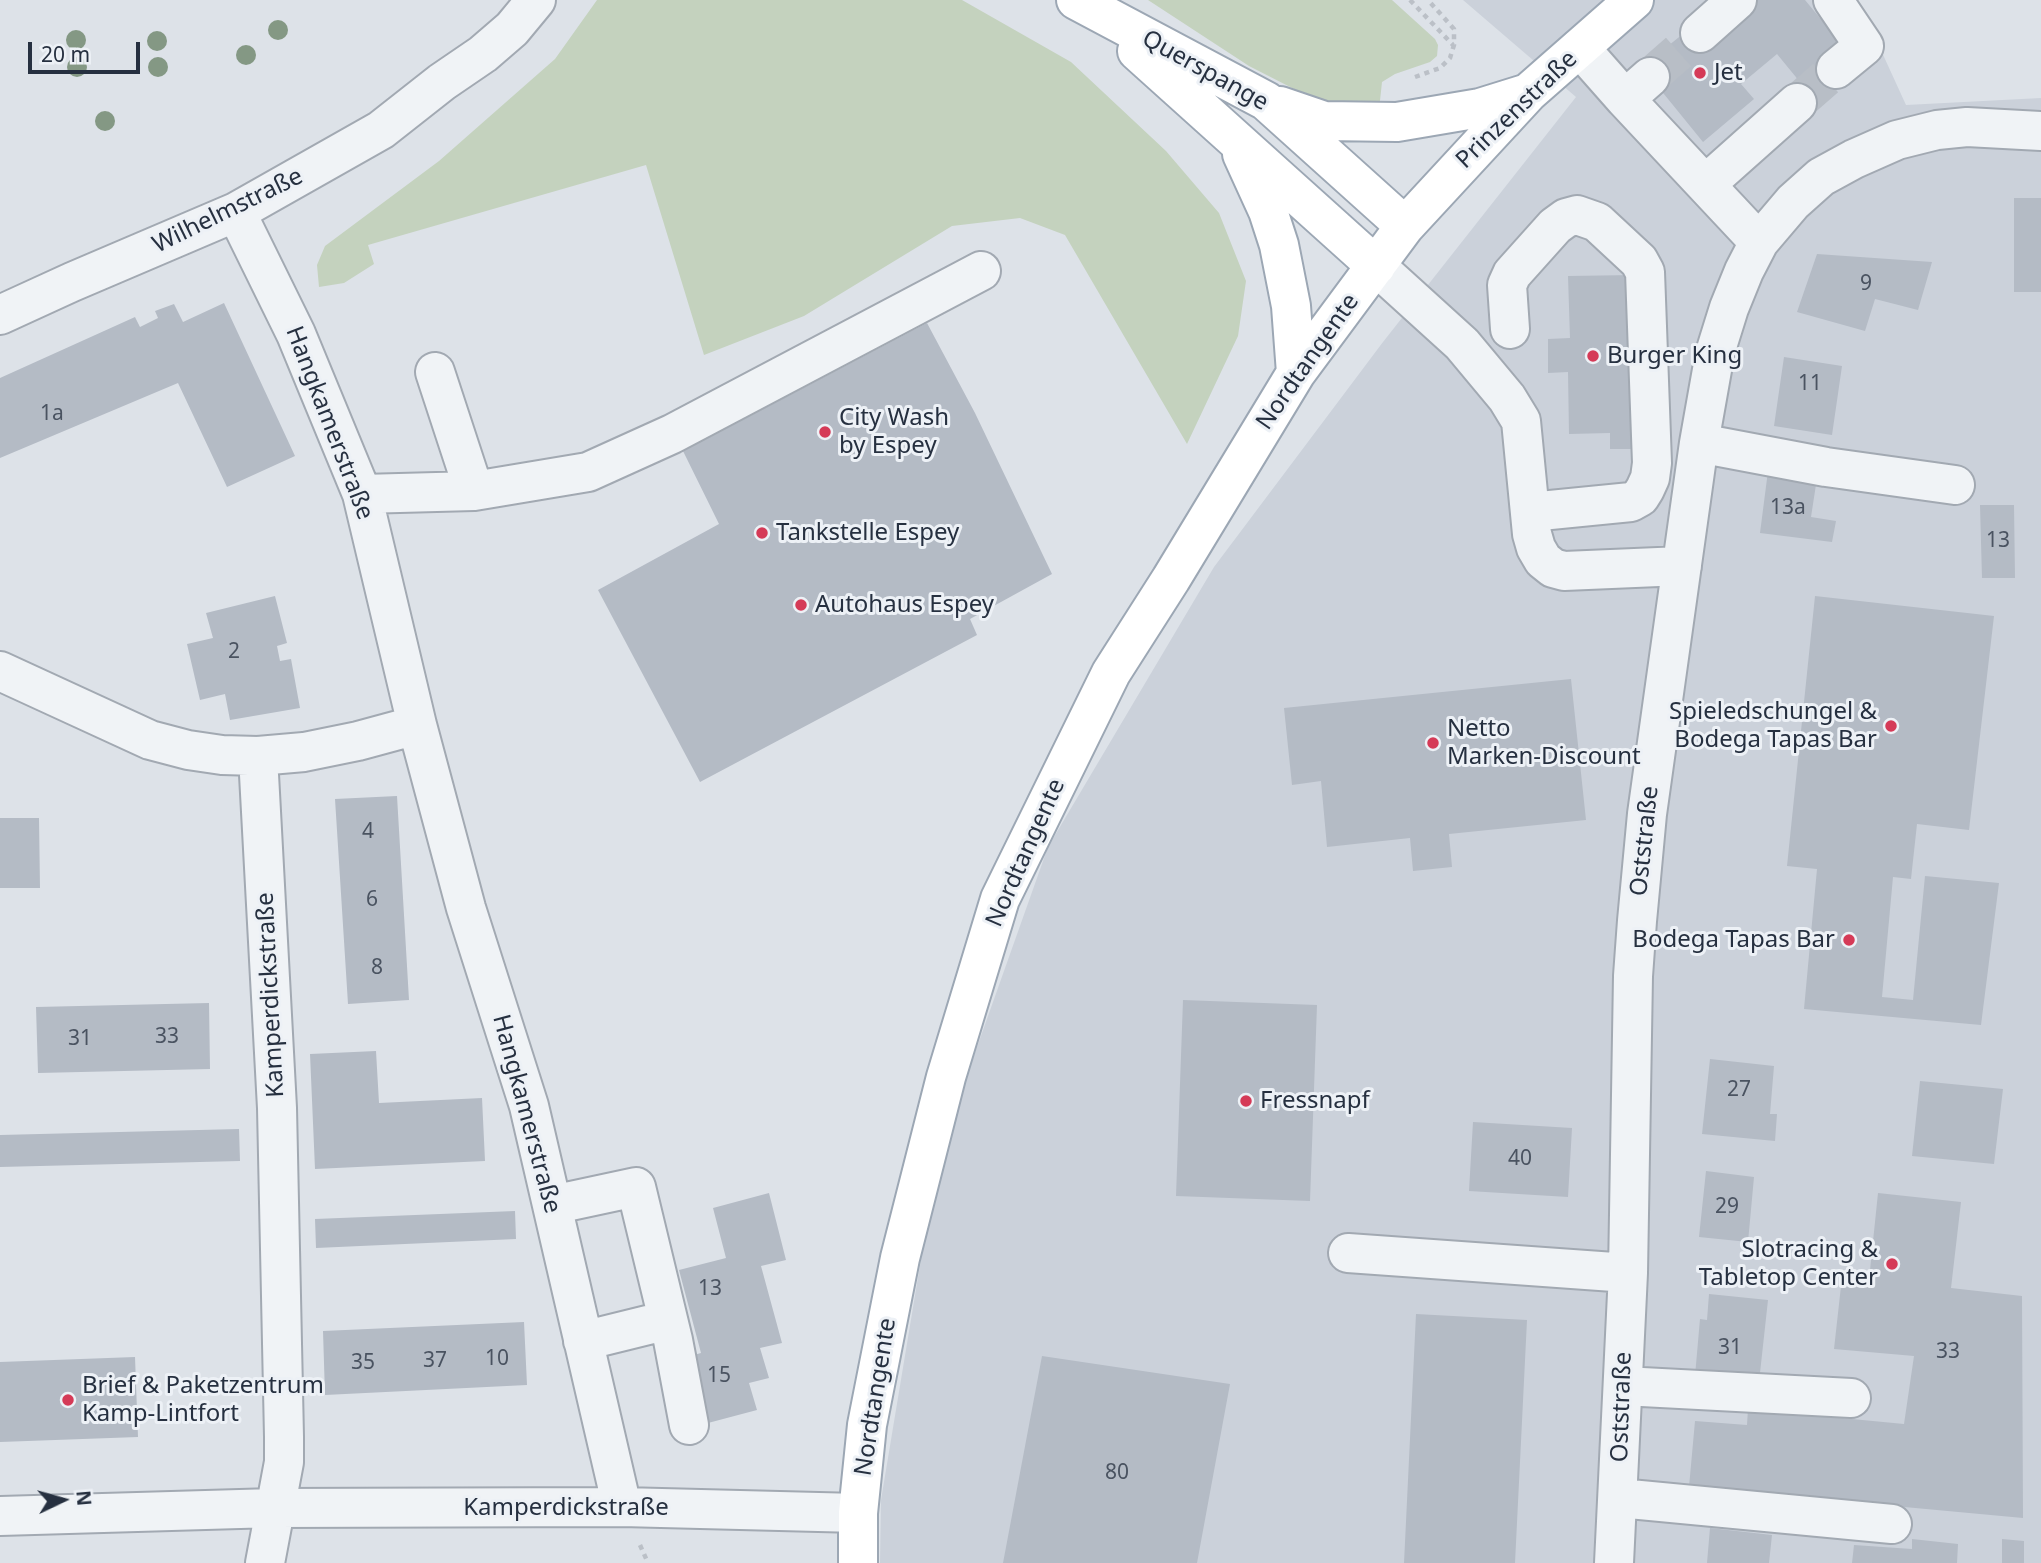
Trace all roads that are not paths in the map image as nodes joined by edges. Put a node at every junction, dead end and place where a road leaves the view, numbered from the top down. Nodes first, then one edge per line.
1 (502, 0) edge
2 (536, 0) edge
3 (1633, 0) edge
4 (1737, 0) edge
5 (1833, 0) edge
6 (1084, 5) edge
7 (1700, 33) tunnel mouth
8 (1580, 48) junction
9 (1836, 69) tunnel mouth
10 (442, 82) junction
11 (1528, 93) junction
12 (1266, 101) junction
13 (1797, 103) tunnel mouth
14 (2041, 131) edge
15 (1234, 136) junction
16 (1706, 184) junction
17 (236, 212) junction
18 (1405, 226) junction
19 (1759, 242) junction
20 (1376, 266) junction
21 (981, 271) dead end
22 (0, 315) edge
23 (1510, 329) dead end
24 (435, 372) dead end
25 (1296, 373) junction
26 (1699, 443) junction
27 (1955, 485) dead end
28 (474, 491) junction
29 (362, 494) junction
30 (1530, 512) junction
31 (1682, 566) junction
32 (0, 671) edge
33 (417, 724) junction
34 (258, 756) junction
35 (552, 1205) junction
36 (1348, 1253) dead end
37 (1628, 1273) junction
38 (668, 1320) junction
39 (583, 1340) junction
40 (1623, 1386) junction
41 (1851, 1398) dead end
42 (689, 1425) dead end
43 (1619, 1498) junction
44 (622, 1507) junction
45 (274, 1508) junction
46 (858, 1513) junction
47 (0, 1516) edge
48 (1892, 1524) dead end
49 (265, 1563) edge
50 (858, 1563) edge
51 (1614, 1563) edge

1 - 10 street, Wilhelmstraße
2 - 10 street, Wilhelmstraße
3 - 8 main road, Prinzenstraße
4 - 7 street
5 - 9 street
6 - 12 main road, Querspange
6 - 15 main road, Querspange
8 - 11 main road, Prinzenstraße
8 - 16 street
10 - 17 street, Wilhelmstraße
11 - 12 main road
11 - 18 main road, Prinzenstraße
12 - 18 main road, Querspange
13 - 16 street
14 - 19 street, Oststraße
15 - 20 main road, Querspange
15 - 25 main road
16 - 19 street
17 - 22 street, Wilhelmstraße
17 - 29 street, Hangkamerstraße
18 - 20 main road, Nordtangente
19 - 26 street, Oststraße
20 - 25 main road, Nordtangente
20 - 30 street
21 - 28 street
23 - 30 street
24 - 28 street
25 - 46 main road, Nordtangente
26 - 27 street
26 - 31 street, Oststraße
28 - 29 street
29 - 33 street, Hangkamerstraße
30 - 31 street
31 - 37 street, Oststraße
32 - 34 street
33 - 34 street
33 - 35 street, Hangkamerstraße
34 - 45 street, Kamperdickstraße
35 - 38 street
35 - 39 street, Hangkamerstraße
36 - 37 street
37 - 40 street, Oststraße
38 - 39 street
38 - 42 street
39 - 44 street, Hangkamerstraße
40 - 41 street
40 - 43 street, Oststraße
43 - 48 street
43 - 51 street, Oststraße
44 - 45 street, Kamperdickstraße
44 - 46 street, Kamperdickstraße
45 - 47 street, Kamperdickstraße
45 - 49 street
46 - 50 main road, Nordtangente

